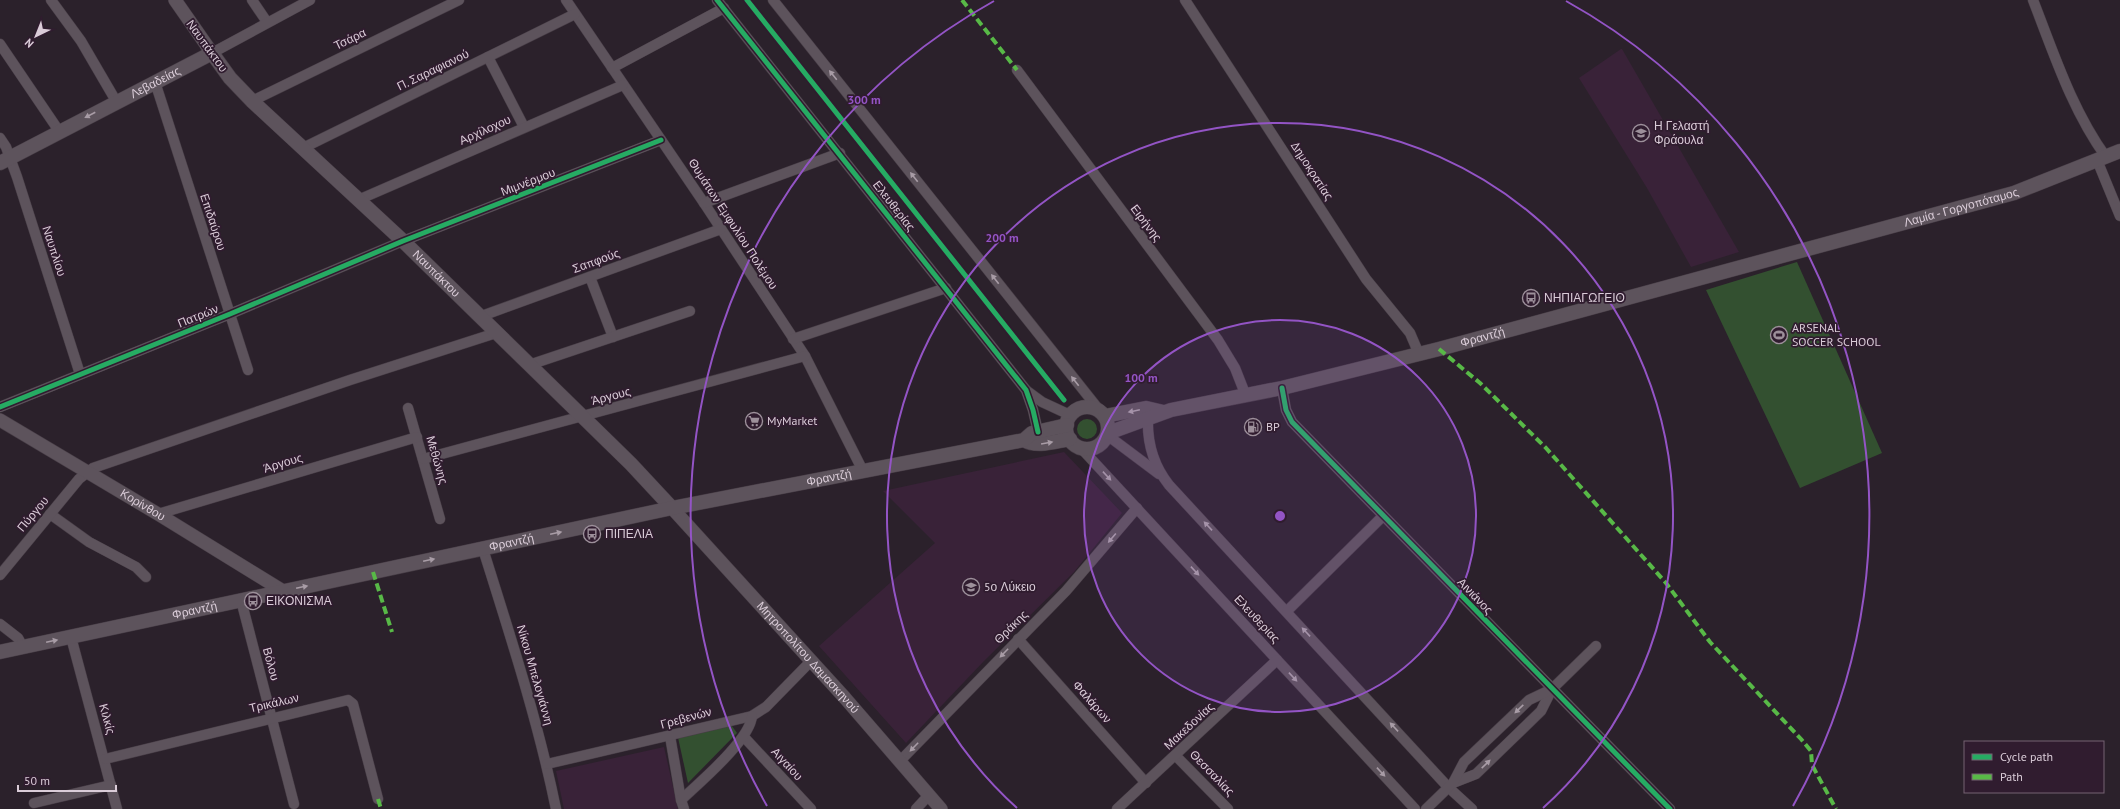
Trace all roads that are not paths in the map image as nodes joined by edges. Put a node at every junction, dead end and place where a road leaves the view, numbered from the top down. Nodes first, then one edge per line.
1 (51, 0) edge
2 (175, 0) edge
3 (252, 0) edge
4 (459, 0) edge
5 (566, 0) edge
6 (1185, 0) edge
7 (2033, 0) edge
8 (304, 1) edge
9 (775, 1) edge
10 (720, 4) edge
11 (575, 14) junction
12 (267, 22) junction
13 (0, 44) edge
14 (212, 53) junction
15 (488, 57) junction
16 (612, 68) junction
17 (1017, 70) dead end
18 (155, 82) junction
19 (624, 85) junction
20 (252, 101) junction
21 (116, 102) junction
22 (524, 127) junction
23 (60, 131) junction
24 (0, 138) edge
25 (662, 140) junction
26 (303, 148) junction
27 (2120, 151) edge
28 (840, 153) junction
29 (2102, 158) junction
30 (5, 160) edge
31 (358, 200) junction
32 (704, 203) junction
33 (2120, 216) edge
34 (721, 229) junction
35 (403, 241) junction
36 (1798, 251) joint
37 (590, 277) junction
38 (946, 288) junction
39 (690, 312) dead end
40 (230, 314) junction
41 (479, 317) junction
42 (496, 333) junction
43 (613, 337) junction
44 (793, 339) junction
45 (1419, 354) junction
46 (805, 356) junction
47 (529, 365) junction
48 (248, 370) dead end
49 (80, 374) junction
50 (1282, 388) junction
51 (1026, 390) junction
52 (1246, 396) junction
53 (0, 406) edge
54 (408, 408) dead end
55 (1163, 412) junction
56 (1103, 414) junction
57 (583, 417) junction
58 (1148, 418) junction
59 (0, 420) edge
60 (1068, 420) junction
61 (1038, 432) junction
62 (1108, 434) junction
63 (417, 437) junction
64 (1024, 440) junction
65 (1075, 443) junction
66 (423, 459) junction
67 (863, 471) junction
68 (87, 472) junction
69 (1162, 476) junction
70 (672, 508) junction
71 (1137, 508) junction
72 (50, 514) junction
73 (158, 514) junction
74 (1383, 516) junction
75 (440, 519) dead end
76 (482, 549) junction
77 (0, 575) edge
78 (146, 577) dead end
79 (283, 591) junction
80 (241, 600) junction
81 (1287, 611) junction
82 (0, 624) edge
83 (71, 636) junction
84 (1018, 638) junction
85 (1596, 646) dead end
86 (23, 647) junction
87 (0, 652) edge
88 (1277, 660) junction
89 (811, 661) junction
90 (1552, 689) junction
91 (752, 716) junction
92 (272, 717) junction
93 (670, 736) junction
94 (744, 737) junction
95 (1176, 756) junction
96 (105, 759) junction
97 (900, 761) junction
98 (547, 764) junction
99 (1146, 783) junction
100 (111, 785) junction
101 (1450, 785) junction
102 (929, 795) junction
103 (378, 799) dead end
104 (34, 803) dead end
105 (294, 804) dead end
106 (682, 805) edge
107 (1119, 808) edge
108 (117, 809) edge
109 (556, 809) edge
110 (810, 809) edge
111 (916, 809) edge
112 (941, 809) edge
113 (1228, 809) edge
114 (1415, 809) edge
115 (1426, 809) edge
116 (1472, 809) edge
117 (1670, 809) edge

1 - 21 street
2 - 14 street, Ναυπάκτου
3 - 12 street
4 - 20 street, Τσάρα
5 - 11 street, Θυμάτων Εμφυλίου Πολέμου
6 - 45 street, Δημοκρατίας
7 - 29 street
8 - 12 street, Λεβαδείας
56 -> 9 street
10 - 16 street
10 - 28 street, Ελευθερίας
11 - 15 street, Π. Σαραφιανού
11 - 16 street, Θυμάτων Εμφυλίου Πολέμου
12 - 14 street, Λεβαδείας
13 - 23 street
14 - 18 main road, Λεβαδείας
14 - 20 main road, Ναυπάκτου
15 - 22 street
15 - 26 street, Π. Σαραφιανού
16 - 19 street, Θυμάτων Εμφυλίου Πολέμου
17 - 52 street, Ειρήνης
18 - 21 main road, Λεβαδείας
18 - 40 street, Επιδαύρου
19 - 22 street, Αρχίλοχου
19 - 25 street, Θυμάτων Εμφυλίου Πολέμου
20 - 26 main road, Ναυπάκτου
21 -> 23 main road, Λεβαδείας
22 - 31 street, Αρχίλοχου
23 - 30 main road, Λεβαδείας
24 - 30 street, Ναυπλίου
25 - 32 street, Θυμάτων Εμφυλίου Πολέμου
25 - 35 street, Μιμνέρμου
26 - 31 main road, Ναυπάκτου
27 - 29 main road, Λαμία - Γοργοπόταμος
28 - 32 street
28 - 38 street, Ελευθερίας
29 - 33 street
29 - 36 main road, Λαμία - Γοργοπόταμος
30 - 49 street, Ναυπλίου
31 - 35 main road, Ναυπάκτου
32 - 34 street, Θυμάτων Εμφυλίου Πολέμου
34 - 37 street, Σαπφούς
34 - 44 street, Θυμάτων Εμφυλίου Πολέμου
35 - 40 street, Πατρών
35 - 41 main road, Ναυπάκτου
36 - 45 main road, Φραντζή
37 - 41 street, Σαπφούς
37 - 43 street
38 - 44 street
38 - 51 street, Ελευθερίας
39 - 43 street
40 - 48 street, Επιδαύρου
40 - 49 street, Πατρών
41 - 42 main road, Ναυπάκτου
42 - 47 main road, Ναυπάκτου
42 - 68 street
43 - 47 street
44 - 46 street, Θυμάτων Εμφυλίου Πολέμου
45 - 50 main road, Φραντζή
46 - 57 street, Άργους
46 - 67 street, Θυμάτων Εμφυλίου Πολέμου
47 - 57 main road, Ναυπάκτου
49 - 53 street, Πατρών
50 - 52 main road, Φραντζή
50 - 74 street, Αινιάνος
51 - 60 street
51 - 61 street, Ελευθερίας
52 - 55 main road, Φραντζή
54 - 63 street, Μεθώνης
55 -> 56 main road, Φραντζή
55 - 58 main road, Φραντζή
56 - 60 main road
56 - 62 main road
57 - 66 street, Άργους
57 - 70 main road, Ναυπάκτου
58 - 62 main road, Φραντζή
58 - 69 street
59 - 68 street, Κορίνθου
60 - 61 main road, Φραντζή
60 - 65 main road
61 - 64 main road, Φραντζή
62 - 65 main road
62 - 69 street
63 - 66 street, Μεθώνης
63 - 73 street, Άργους
64 -> 65 main road, Φραντζή
64 - 67 main road, Φραντζή
65 -> 71 street, Ελευθερίας
66 - 75 street, Μεθώνης
67 - 70 main road, Φραντζή
68 - 72 street, Πύργου
68 - 73 street, Κορίνθου
81 -> 69 street
76 -> 70 main road, Φραντζή
70 - 89 street, Μητροπολίτου Δαμασκηνού
71 -> 84 street, Θράκης
71 -> 88 street, Ελευθερίας
72 - 77 street, Πύργου
72 - 78 street
73 - 79 street, Κορίνθου
74 - 81 street
74 - 90 street, Αινιάνος
79 -> 76 main road, Φραντζή
76 - 98 street, Νίκου Μπελογιάννη
79 - 80 main road, Φραντζή
80 - 83 main road, Φραντζή
80 - 92 street, Βόλου
101 -> 81 street
82 - 86 street
86 -> 83 main road, Φραντζή
83 - 96 street, Κιλκίς
84 -> 97 street, Θράκης
84 - 99 street, Φαλάρων
85 - 90 street
86 - 87 main road, Φραντζή
88 - 95 street, Μακεδονίας
88 -> 114 street, Ελευθερίας
89 - 91 street, Γρεβενών
89 - 97 street, Μητροπολίτου Δαμασκηνού
90 -> 101 street
101 -> 90 street
90 - 117 street, Αινιάνος
91 - 93 street, Γρεβενών
91 - 94 street
92 - 96 street, Τρικάλων
92 - 103 street, Τρικάλων
92 - 105 street, Βόλου
93 - 98 street, Γρεβενών
93 - 106 street
94 - 106 street
94 - 110 street, Αιγαίου
95 - 99 street, Μακεδονίας
95 - 113 street, Θεσσαλίας
96 - 100 street, Κιλκίς
97 - 102 street, Μητροπολίτου Δαμασκηνού
98 - 109 street, Νίκου Μπελογιάννη
99 - 107 street, Μακεδονίας
100 - 104 street
100 - 108 street, Κιλκίς
101 - 115 street
101 - 116 street
102 - 111 street
102 - 112 street, Μητροπολίτου Δαμασκηνού

